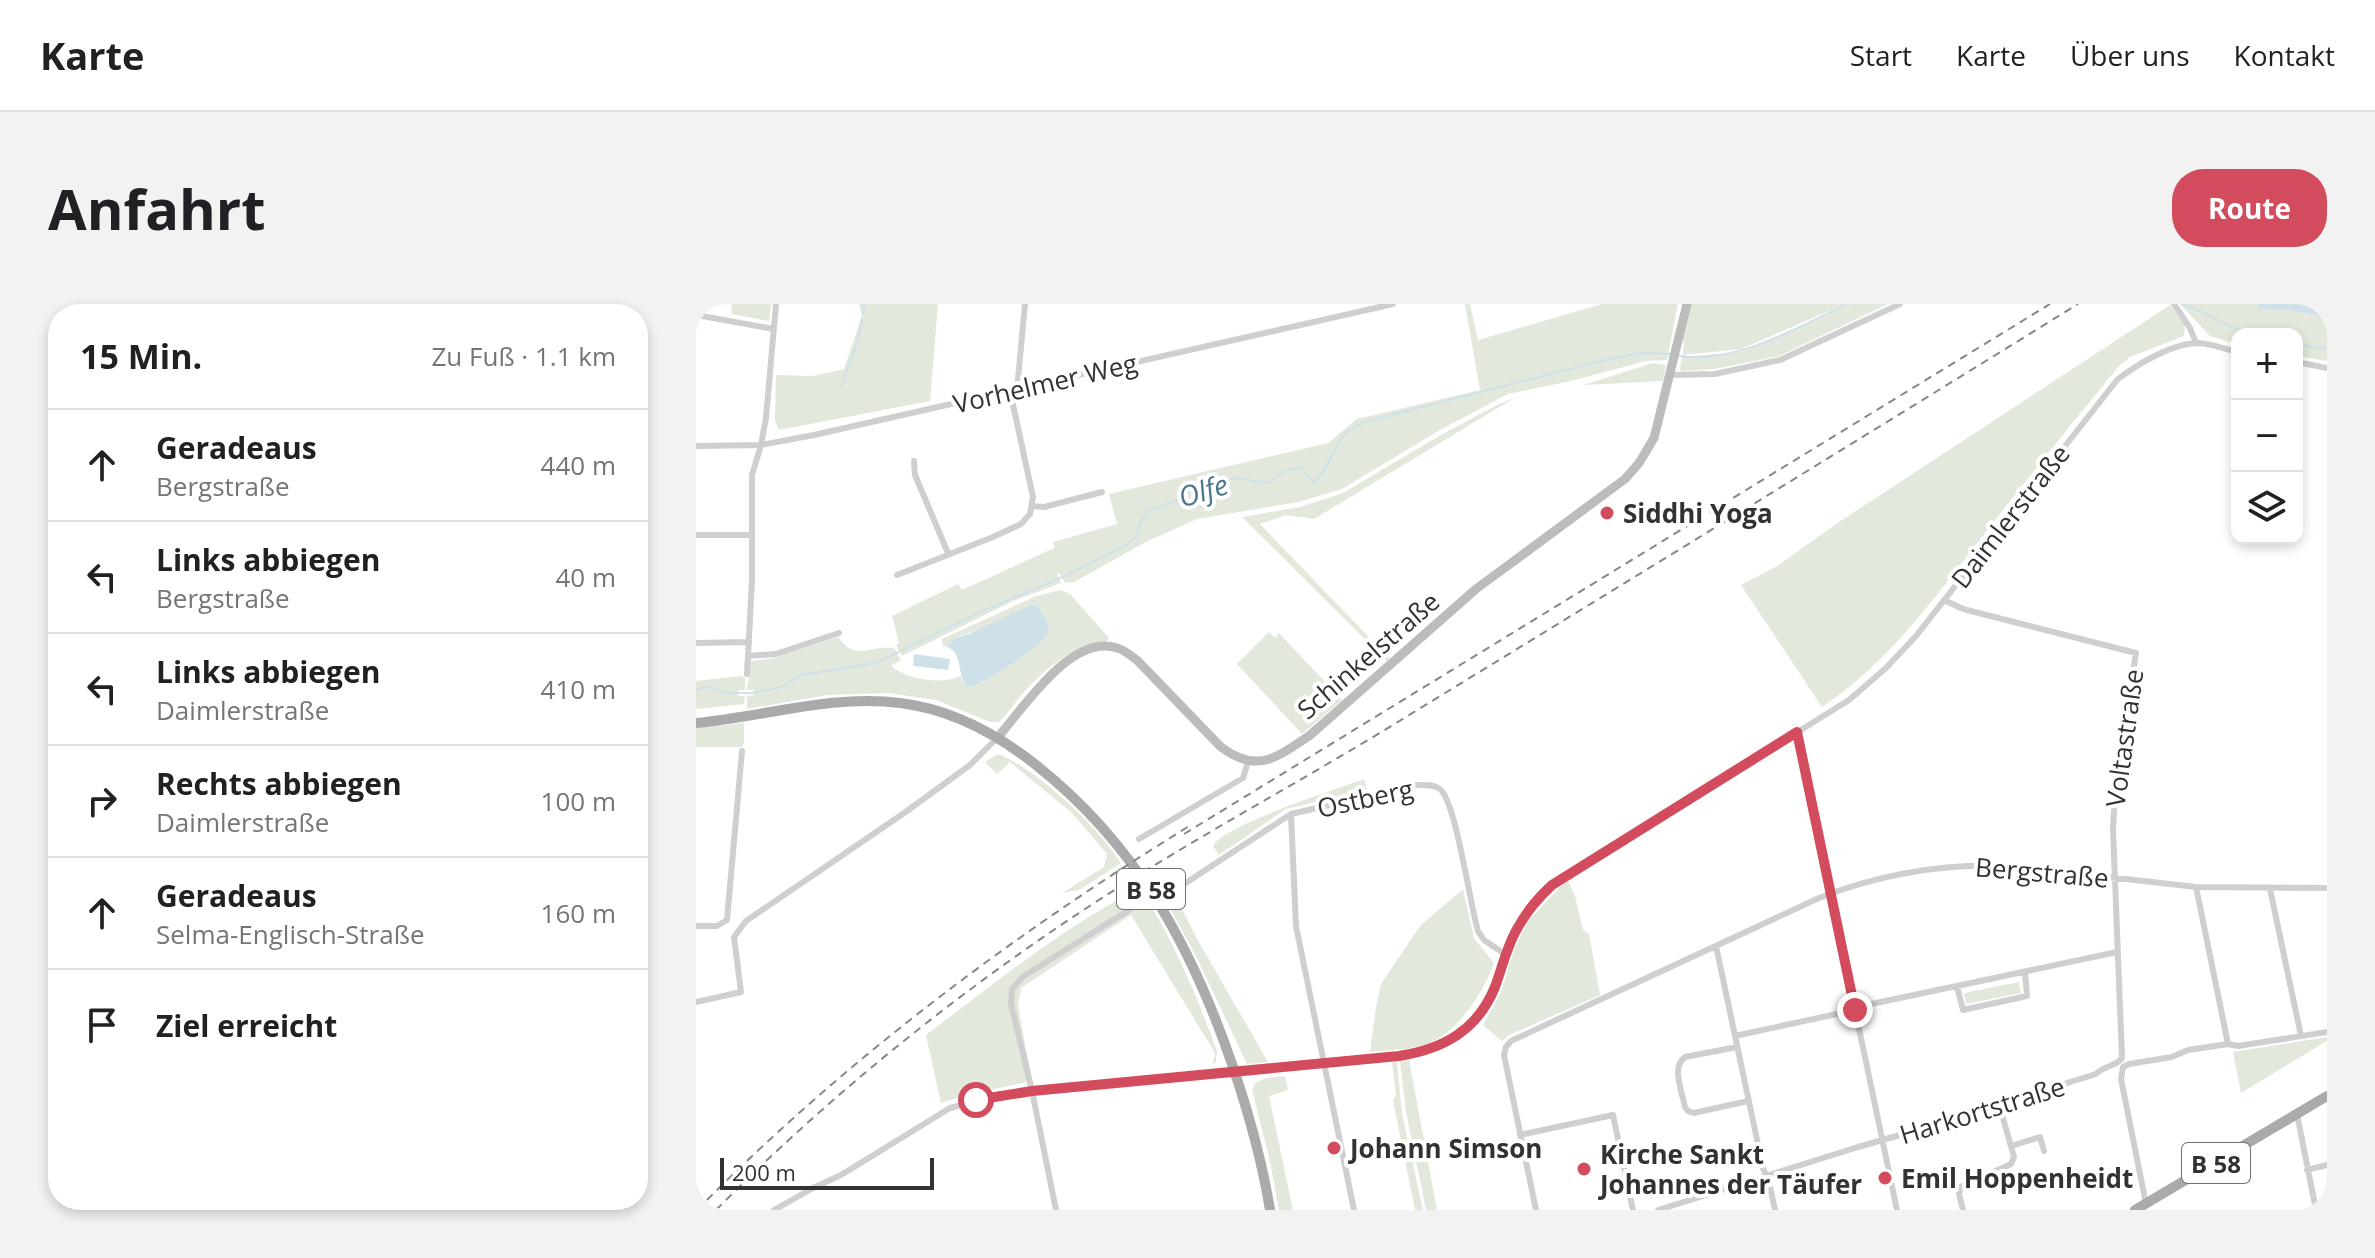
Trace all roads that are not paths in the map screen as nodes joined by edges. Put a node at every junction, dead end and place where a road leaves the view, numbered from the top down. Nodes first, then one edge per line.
1 (776, 304) edge
2 (1025, 304) edge
3 (1393, 304) edge
4 (1687, 304) edge
5 (1900, 304) edge
6 (2174, 304) edge
7 (696, 315) edge
8 (774, 329) junction
9 (2196, 343) junction
10 (2231, 350) edge
11 (2303, 363) edge
12 (2327, 368) edge
13 (1670, 375) junction
14 (1014, 390) junction
15 (761, 445) junction
16 (696, 446) edge
17 (914, 461) dead end
18 (1102, 492) dead end
19 (1033, 506) junction
20 (696, 535) edge
21 (752, 535) junction
22 (948, 553) junction
23 (897, 575) dead end
24 (1944, 600) junction
25 (839, 633) dead end
26 (749, 642) junction
27 (696, 643) edge
28 (748, 656) junction
29 (747, 674) dead end
30 (696, 723) edge
31 (1797, 732) junction
32 (998, 737) junction
33 (742, 751) dead end
34 (1248, 762) junction
35 (1291, 814) junction
36 (1139, 839) dead end
37 (2115, 878) junction
38 (2196, 887) junction
39 (2327, 888) edge
40 (2270, 889) junction
41 (1175, 890) dead end
42 (1831, 893) junction
43 (1129, 910) dead end
44 (696, 926) edge
45 (1716, 946) junction
46 (2117, 952) junction
47 (1506, 955) junction
48 (2025, 972) junction
49 (1957, 986) junction
50 (696, 1002) edge
51 (1855, 1010) junction
52 (2327, 1032) edge
53 (1735, 1036) junction
54 (2301, 1036) junction
55 (2228, 1044) junction
56 (1737, 1047) junction
57 (1324, 1063) junction
58 (2122, 1065) junction
59 (1235, 1073) junction
60 (1032, 1091) junction
61 (2327, 1096) edge
62 (1748, 1101) junction
63 (1999, 1104) junction
64 (2297, 1114) junction
65 (1520, 1135) junction
66 (1883, 1140) junction
67 (2011, 1146) junction
68 (2044, 1151) dead end
69 (2327, 1165) edge
70 (2307, 1170) junction
71 (1767, 1176) junction
72 (2146, 1204) junction
73 (774, 1210) edge
74 (1056, 1210) edge
75 (1270, 1210) edge
76 (1354, 1210) edge
77 (1536, 1210) edge
78 (1633, 1210) edge
79 (1658, 1210) edge
80 (1775, 1210) edge
81 (1897, 1210) edge
82 (1963, 1210) edge
83 (2135, 1210) edge
84 (2316, 1210) edge

1 - 8 street
2 - 14 street
3 - 14 street, Vorhelmer Weg
4 - 13 street, Schinkelstraße
5 - 13 street
6 - 9 street
7 - 8 street
8 - 15 street
9 - 10 street
9 - 24 street, Daimlerstraße
11 - 12 street
13 - 34 street, Schinkelstraße
14 - 15 street, Vorhelmer Weg
14 - 19 street
15 - 16 street, Vorhelmer Weg
15 - 21 street
17 - 22 street
18 - 19 street
19 - 22 street
20 - 21 street
21 - 26 street
22 - 23 street
24 - 31 street, Daimlerstraße
24 - 37 street, Voltastraße
25 - 28 street
26 - 27 street
26 - 28 street
28 - 29 street
30 - 32 main road, B 58
31 - 42 street
31 - 47 street, Daimlerstraße
32 - 34 street
32 - 50 street
32 - 59 main road, B 58
33 - 44 street
34 - 36 street
35 - 41 street, Ostberg
35 - 47 street, Ostberg
35 - 57 street
37 - 38 street, Bergstraße
37 - 42 street, Bergstraße
37 - 46 street
38 - 40 street, Bergstraße
38 - 55 street
39 - 40 street, Bergstraße
40 - 54 street
42 - 45 street, Bergstraße
42 - 51 street
43 - 60 street
45 - 53 street
45 - 65 street, Bergstraße
46 - 48 street
46 - 58 street
47 - 57 street, Daimlerstraße
48 - 49 street
48 - 49 street
49 - 51 street
51 - 53 street
51 - 66 street
52 - 54 street, Harkortstraße
53 - 56 street
54 - 55 street, Harkortstraße
55 - 58 street, Harkortstraße
56 - 62 street
56 - 62 street
57 - 59 street
57 - 76 street
58 - 63 street, Harkortstraße
58 - 72 street
59 - 60 street
59 - 75 main road, B 58
60 - 73 street
60 - 74 street
61 - 64 main road, B 58
62 - 71 street
63 - 66 street, Harkortstraße
63 - 67 street
64 - 70 street
64 - 72 main road, B 58
65 - 77 street
65 - 78 street
66 - 71 street, Harkortstraße
66 - 81 street
67 - 68 street
67 - 82 street
69 - 70 street
70 - 84 street
71 - 79 street, Harkortstraße
71 - 80 street
72 - 83 main road, B 58

